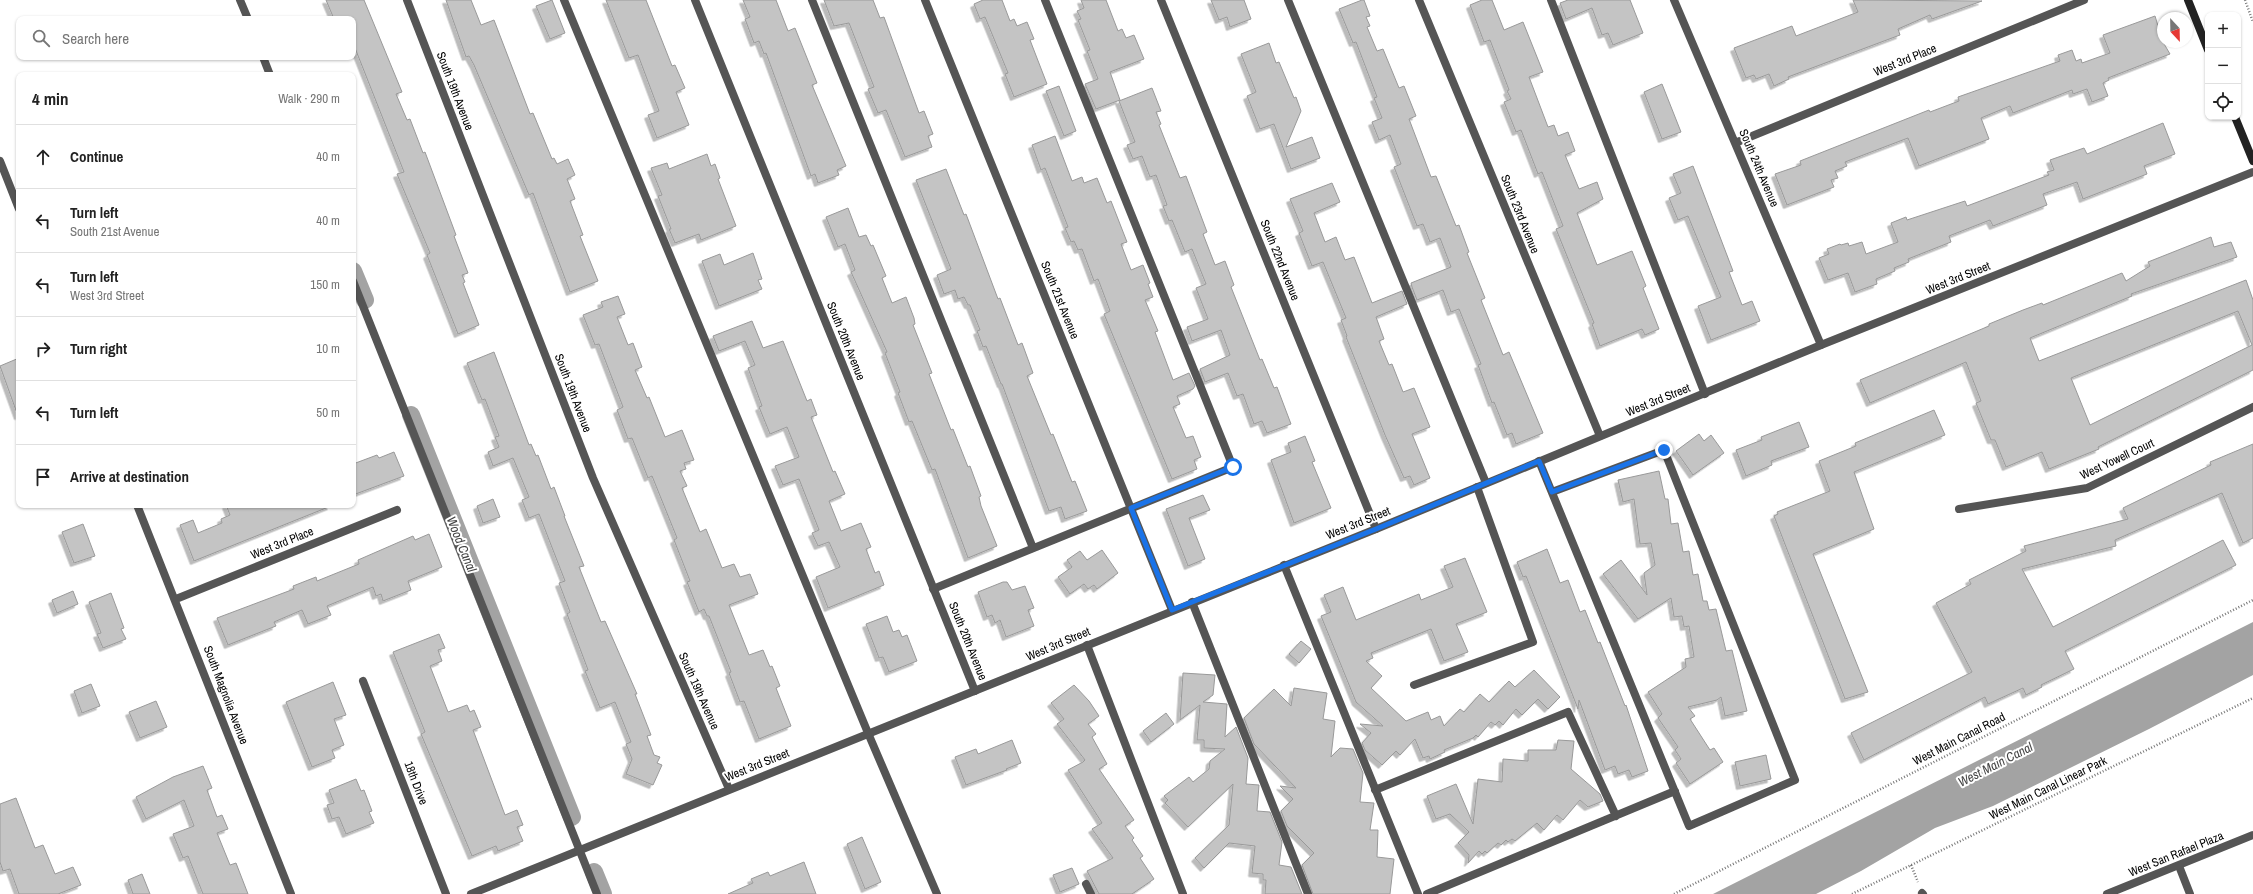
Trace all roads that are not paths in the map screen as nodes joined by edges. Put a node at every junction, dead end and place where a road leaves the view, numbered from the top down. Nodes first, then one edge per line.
1 (240, 0) edge
2 (407, 0) edge
3 (564, 0) edge
4 (695, 0) edge
5 (812, 0) edge
6 (926, 0) edge
7 (1044, 0) edge
8 (1161, 0) edge
9 (1288, 0) edge
10 (1419, 0) edge
11 (1551, 0) edge
12 (1674, 0) edge
13 (2084, 0) edge
14 (2188, 0) edge
15 (247, 16) edge
16 (2207, 48) edge
17 (264, 60) edge
18 (269, 72) edge
19 (2236, 120) edge
20 (1735, 143) junction
21 (0, 161) edge
22 (2253, 161) edge
23 (2253, 172) edge
24 (16, 201) edge
25 (356, 289) edge
26 (1821, 345) junction
27 (1705, 394) junction
28 (2253, 407) edge
29 (1600, 436) junction
30 (1539, 461) junction
31 (1486, 483) junction
32 (1476, 486) junction
33 (1552, 492) junction
34 (139, 508) edge
35 (1131, 508) junction
36 (1959, 509) dead end
37 (397, 510) dead end
38 (1376, 529) junction
39 (1034, 548) junction
40 (1284, 565) junction
41 (933, 589) junction
42 (176, 599) junction
43 (1192, 602) junction
44 (1172, 610) junction
45 (1087, 645) junction
46 (363, 682) dead end
47 (1414, 685) dead end
48 (975, 691) junction
49 (868, 733) junction
50 (729, 789) junction
51 (1375, 790) junction
52 (1675, 791) junction
53 (1616, 816) junction
54 (2253, 835) edge
55 (581, 850) junction
56 (2179, 866) junction
57 (1086, 884) dead end
58 (1182, 891) edge
59 (292, 894) edge
60 (446, 894) edge
61 (471, 894) edge
62 (597, 894) edge
63 (936, 894) edge
64 (1091, 894) edge
65 (1174, 894) edge
66 (1308, 894) edge
67 (1418, 894) edge
68 (1426, 894) edge
69 (2107, 894) edge
70 (2190, 894) edge

1 - 15 street
2 - 50 street, South 19th Avenue
3 - 49 street
4 - 41 street, South 20th Avenue
5 - 39 street
6 - 35 street, South 21st Avenue
7 - 35 street
8 - 38 street, South 22nd Avenue
9 - 31 street
10 - 29 street, South 23rd Avenue
11 - 27 street
12 - 20 street, South 24th Avenue
13 - 20 street, West 3rd Place
14 - 16 main road
17 - 18 street
19 - 22 main road
20 - 26 street, South 24th Avenue
21 - 24 street
23 - 26 street, West 3rd Street
25 - 55 street
26 - 27 street, West 3rd Street
27 - 29 street, West 3rd Street
28 - 36 street, West Yowell Court
29 - 30 street, West 3rd Street
30 - 31 street, West 3rd Street
30 - 33 street
31 - 32 street, West 3rd Street
32 - 38 street, West 3rd Street
32 - 47 street
33 - 52 street
33 - 52 street
34 - 42 street, South Magnolia Avenue
35 - 39 street
35 - 44 street, South 21st Avenue
37 - 42 street, West 3rd Place
38 - 40 street, West 3rd Street
39 - 41 street
40 - 43 street, West 3rd Street
40 - 51 street
41 - 48 street, South 20th Avenue
42 - 59 street, South Magnolia Avenue
43 - 44 street, West 3rd Street
43 - 66 street
44 - 45 street, West 3rd Street
45 - 48 street, West 3rd Street
45 - 58 street
46 - 60 street, 18th Drive
48 - 49 street, West 3rd Street
49 - 50 street, West 3rd Street
49 - 63 street
50 - 55 street, West 3rd Street
51 - 53 street
51 - 67 street
52 - 53 street
53 - 68 street
54 - 56 street, West San Rafael Plaza
55 - 61 street, West 3rd Street
55 - 62 street
56 - 69 street, West San Rafael Plaza
56 - 70 street
57 - 64 street
58 - 65 street

